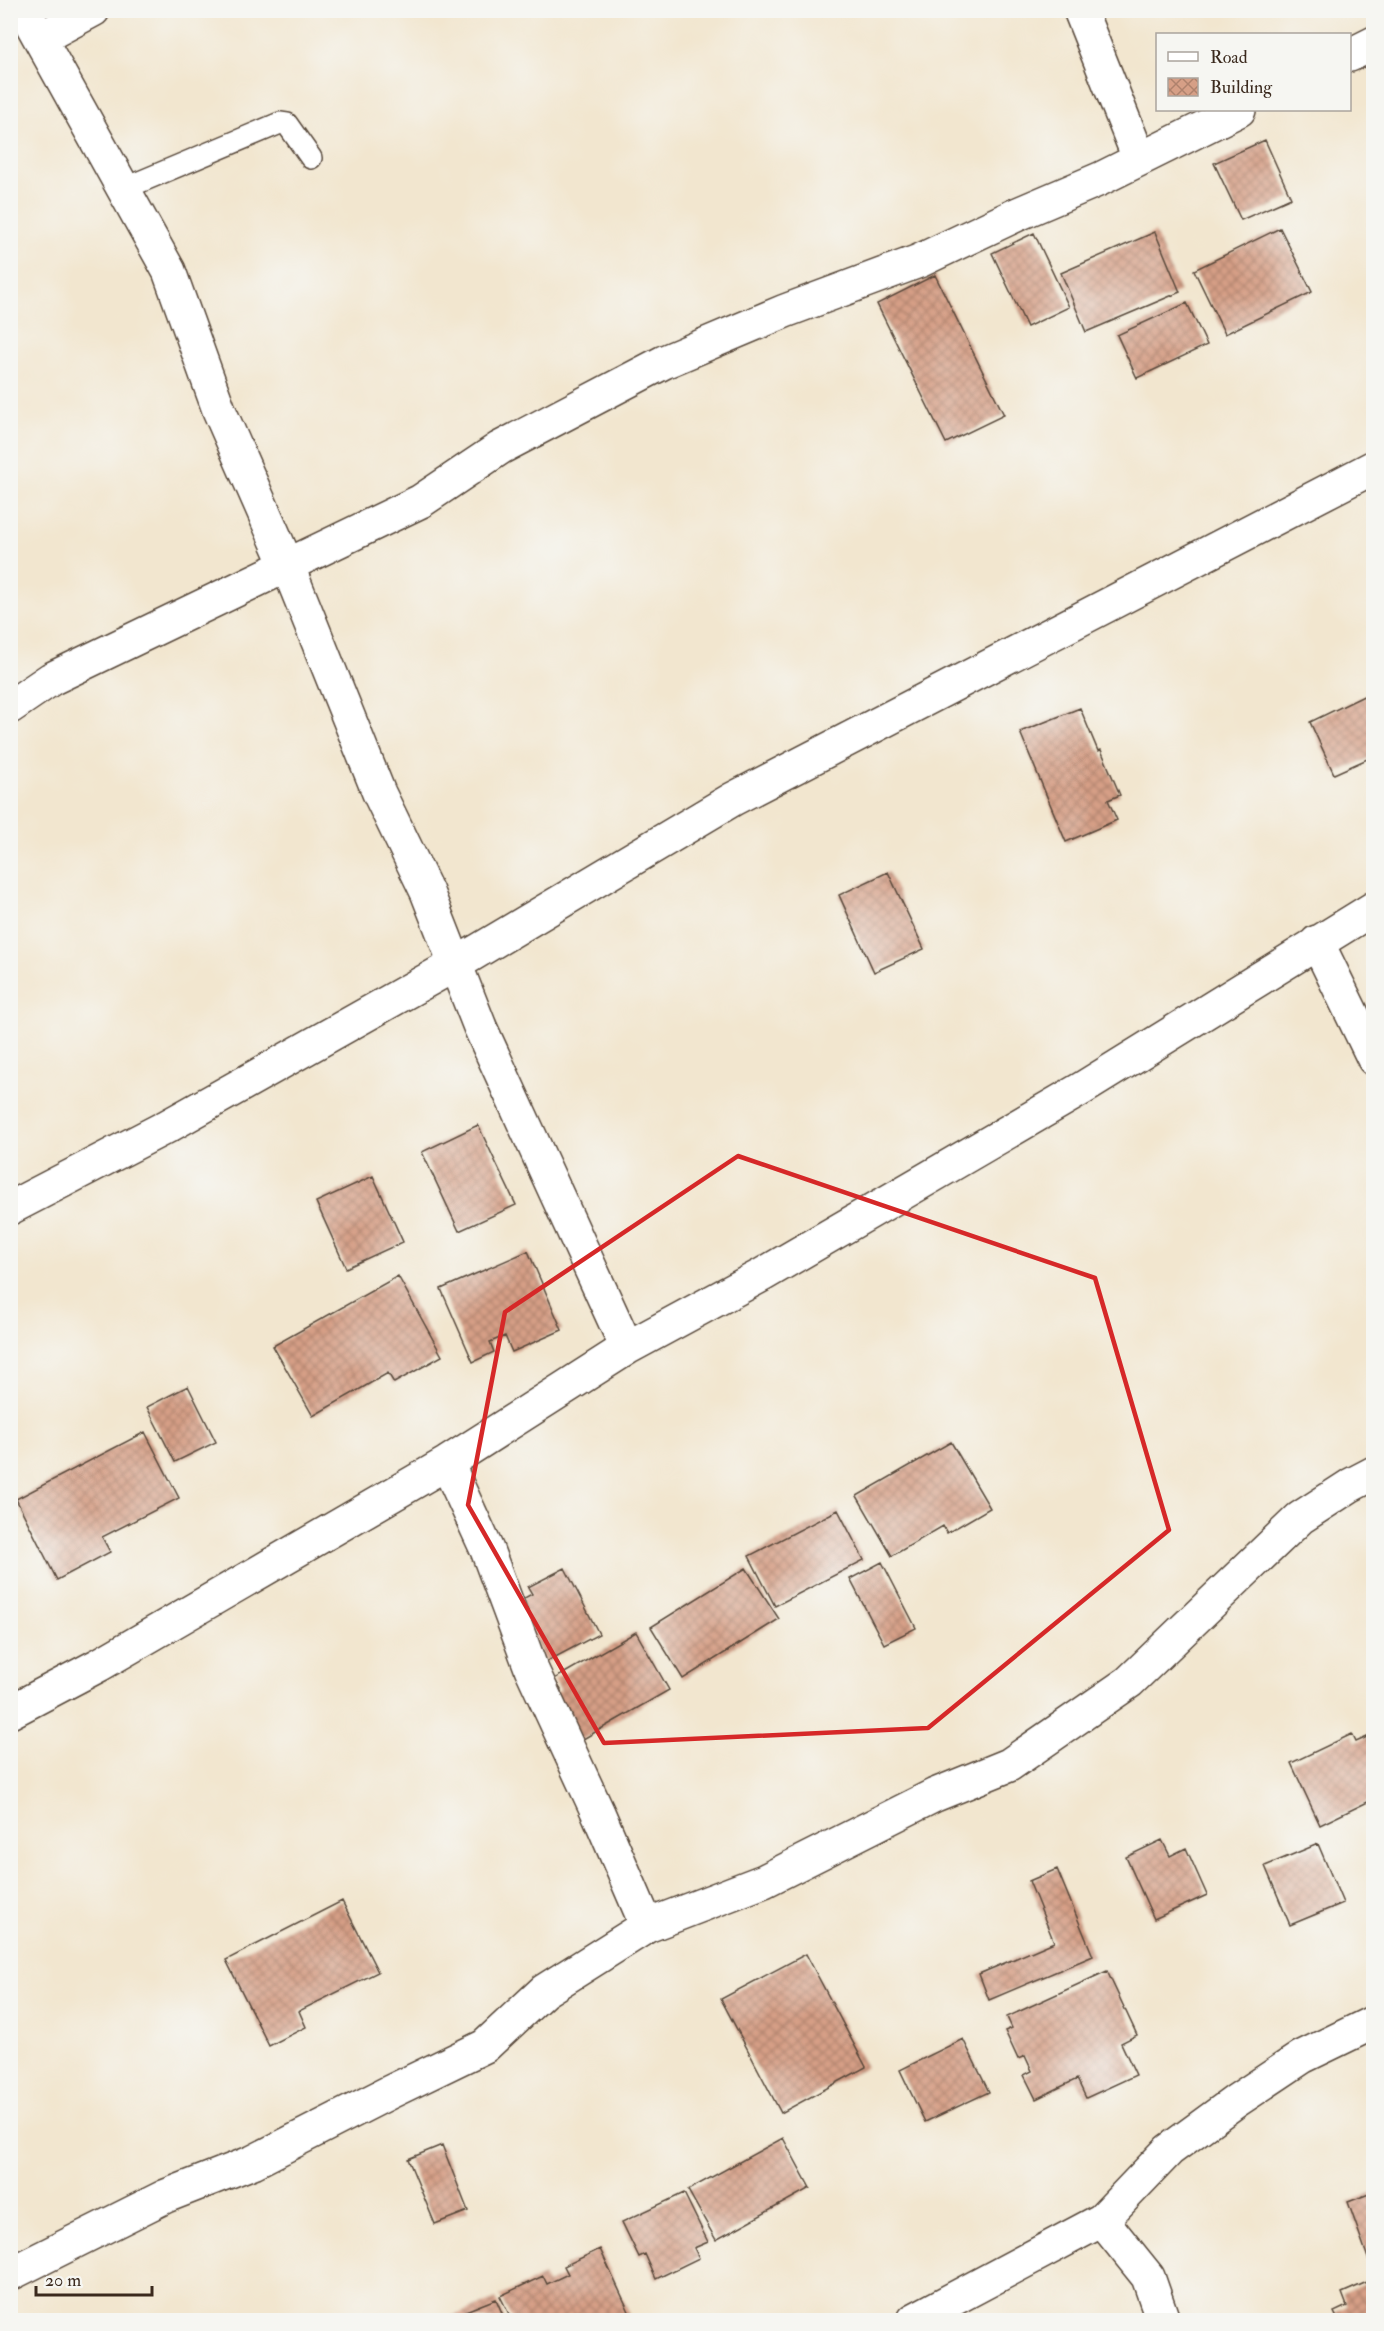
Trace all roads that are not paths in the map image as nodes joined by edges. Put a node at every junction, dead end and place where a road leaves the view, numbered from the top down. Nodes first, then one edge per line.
1 (24, 10) edge
2 (93, 10) edge
3 (1080, 10) edge
4 (41, 38) junction
5 (1374, 43) edge
6 (1351, 54) edge
7 (1237, 111) edge
8 (311, 158) dead end
9 (1139, 158) junction
10 (123, 189) junction
11 (1374, 467) edge
12 (288, 567) junction
13 (10, 707) edge
14 (1374, 908) edge
15 (1317, 942) junction
16 (456, 964) junction
17 (1374, 1059) edge
18 (10, 1208) edge
19 (627, 1348) junction
20 (447, 1463) junction
21 (1374, 1473) edge
22 (10, 1712) edge
23 (647, 1926) junction
24 (1374, 2022) edge
25 (1102, 2220) junction
26 (10, 2274) edge
27 (914, 2320) edge
28 (1163, 2320) edge

1 - 4 street
2 - 4 street
3 - 9 street
4 - 10 street
5 - 6 street
7 - 9 street
8 - 10 lane
9 - 12 street
10 - 12 street
11 - 16 street
12 - 13 street
12 - 16 street
14 - 15 street
15 - 17 street
15 - 19 street
16 - 18 street
16 - 19 street
19 - 20 street
20 - 22 street
20 - 23 street
21 - 23 street
23 - 26 street
24 - 25 street
25 - 27 street
25 - 28 street

